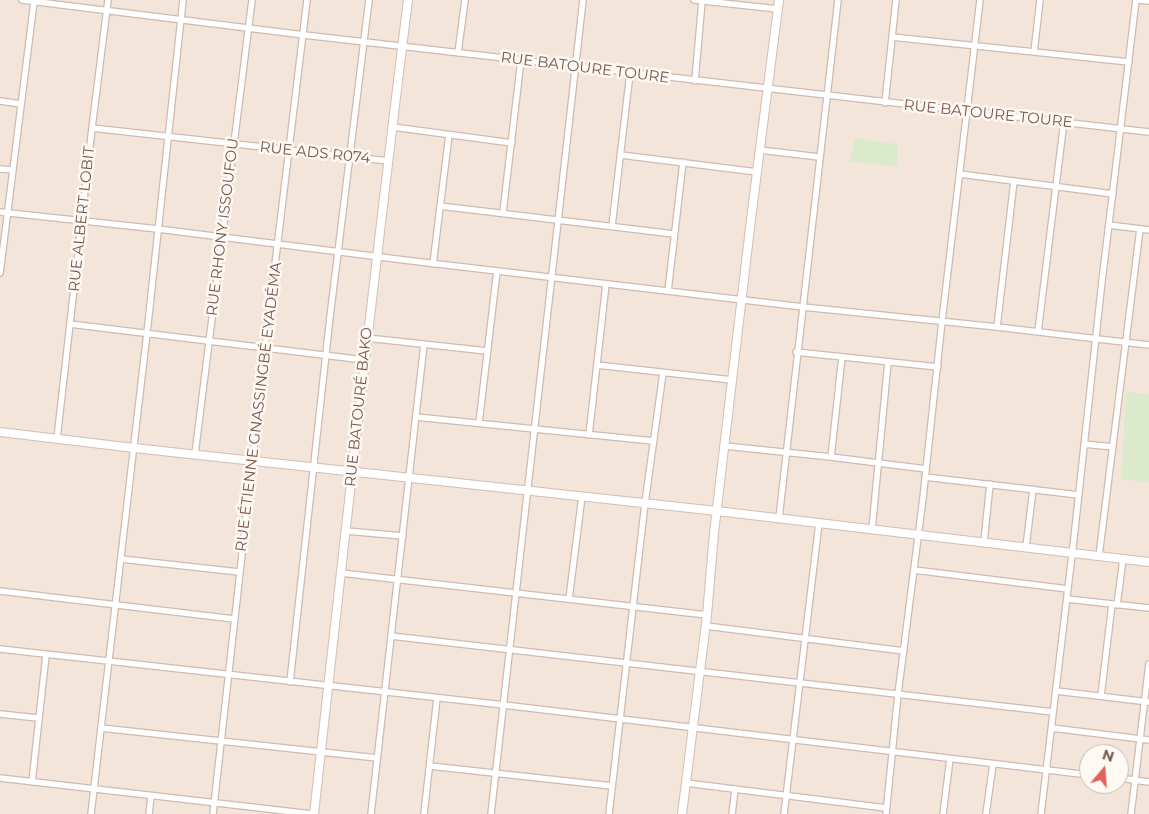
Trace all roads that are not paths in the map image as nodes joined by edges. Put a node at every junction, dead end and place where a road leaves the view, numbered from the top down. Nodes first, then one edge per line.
1 (22, 0) edge
2 (108, 0) edge
3 (183, 0) edge
4 (252, 0) edge
5 (308, 0) edge
6 (369, 0) edge
7 (408, 0) edge
8 (464, 0) edge
9 (583, 0) edge
10 (694, 0) edge
11 (838, 0) edge
12 (896, 0) edge
13 (980, 0) edge
14 (1040, 0) edge
15 (1137, 0) edge
16 (702, 1) edge
17 (34, 2) junction
18 (1149, 2) edge
19 (778, 4) edge
20 (106, 11) junction
21 (181, 19) junction
22 (249, 28) junction
23 (304, 35) junction
24 (892, 37) junction
25 (363, 42) junction
26 (403, 46) junction
27 (975, 46) junction
28 (1034, 52) junction
29 (458, 53) junction
30 (521, 60) junction
31 (1129, 62) junction
32 (574, 66) junction
33 (630, 73) junction
34 (695, 81) junction
35 (767, 89) junction
36 (826, 96) junction
37 (0, 101) edge
38 (886, 103) junction
39 (21, 104) junction
40 (968, 111) junction
41 (1064, 121) junction
42 (394, 127) junction
43 (92, 128) junction
44 (1121, 129) junction
45 (1149, 132) edge
46 (449, 135) junction
47 (169, 137) junction
48 (512, 143) junction
49 (234, 144) junction
50 (290, 150) junction
51 (760, 150) junction
52 (621, 155) junction
53 (349, 157) junction
54 (819, 157) junction
55 (390, 161) junction
56 (683, 162) junction
57 (0, 169) edge
58 (13, 170) junction
59 (757, 172) junction
60 (960, 174) junction
61 (1014, 181) junction
62 (1057, 187) junction
63 (1113, 194) junction
64 (440, 206) junction
65 (0, 212) edge
66 (503, 212) junction
67 (8, 213) junction
68 (557, 219) junction
69 (82, 221) junction
70 (1109, 225) junction
71 (612, 226) junction
72 (158, 229) junction
73 (1140, 229) junction
74 (1149, 230) edge
75 (674, 234) junction
76 (222, 238) junction
77 (278, 245) junction
78 (338, 252) junction
79 (376, 257) junction
80 (433, 264) junction
81 (497, 270) junction
82 (0, 273) edge
83 (551, 277) junction
84 (606, 284) junction
85 (668, 291) junction
86 (743, 300) junction
87 (803, 307) junction
88 (942, 321) junction
89 (70, 324) junction
90 (997, 326) junction
91 (1038, 332) junction
92 (147, 333) junction
93 (367, 338) junction
94 (1096, 338) junction
95 (210, 341) junction
96 (1126, 342) junction
97 (424, 344) junction
98 (1149, 345) edge
99 (265, 348) junction
100 (487, 351) junction
101 (796, 352) junction
102 (326, 355) junction
103 (842, 356) junction
104 (364, 360) junction
105 (888, 362) junction
106 (597, 365) junction
107 (938, 367) junction
108 (662, 373) junction
109 (732, 380) junction
110 (416, 417) junction
111 (479, 423) junction
112 (534, 429) junction
113 (0, 432) edge
114 (590, 435) junction
115 (57, 439) junction
116 (653, 441) junction
117 (1084, 444) junction
118 (725, 446) junction
119 (1112, 447) junction
120 (134, 448) junction
121 (786, 452) junction
122 (195, 454) junction
123 (831, 457) junction
124 (252, 461) junction
125 (878, 463) junction
126 (314, 467) junction
127 (926, 469) junction
128 (352, 472) junction
129 (925, 477) junction
130 (410, 478) junction
131 (990, 484) junction
132 (1034, 489) junction
133 (527, 490) junction
134 (1079, 495) junction
135 (582, 496) junction
136 (645, 503) junction
137 (717, 511) junction
138 (778, 518) junction
139 (819, 523) junction
140 (872, 529) junction
141 (346, 531) junction
142 (919, 535) junction
143 (403, 536) junction
144 (984, 542) junction
145 (1026, 547) junction
146 (1072, 553) junction
147 (1099, 556) junction
148 (121, 559) junction
149 (1123, 559) junction
150 (1149, 562) edge
151 (914, 570) junction
152 (239, 572) junction
153 (341, 573) junction
154 (397, 580) junction
155 (1068, 589) junction
156 (0, 591) edge
157 (516, 592) junction
158 (569, 598) junction
159 (1066, 599) junction
160 (1115, 604) junction
161 (115, 606) junction
162 (632, 606) junction
163 (1149, 608) edge
164 (707, 614) junction
165 (234, 620) junction
166 (706, 626) junction
167 (391, 636) junction
168 (805, 639) junction
169 (0, 649) edge
170 (510, 650) junction
171 (904, 651) junction
172 (46, 655) junction
173 (108, 661) junction
174 (626, 663) junction
175 (1149, 666) edge
176 (700, 672) junction
177 (228, 676) junction
178 (290, 682) junction
179 (800, 683) junction
180 (328, 686) junction
181 (1056, 691) junction
182 (384, 692) junction
183 (898, 694) junction
184 (1101, 696) junction
185 (437, 698) junction
186 (1147, 702) edge
187 (504, 705) junction
188 (1053, 712) junction
189 (0, 714) edge
190 (38, 718) junction
191 (620, 720) junction
192 (101, 728) junction
193 (693, 728) junction
194 (1052, 728) junction
195 (1140, 739) junction
196 (793, 740) junction
197 (1149, 740) edge
198 (221, 741) junction
199 (321, 752) junction
200 (892, 752) junction
201 (377, 758) junction
202 (950, 759) junction
203 (993, 764) junction
204 (430, 766) junction
205 (1046, 770) junction
206 (496, 773) junction
207 (1079, 774) edge
208 (0, 778) edge
209 (1129, 779) edge
210 (1135, 780) junction
211 (32, 782) junction
212 (1149, 782) edge
213 (686, 784) junction
214 (612, 786) junction
215 (94, 789) junction
216 (735, 789) junction
217 (151, 796) junction
218 (786, 796) junction
219 (214, 803) junction
220 (264, 811) edge
221 (886, 811) edge
222 (91, 814) edge
223 (149, 814) edge
224 (213, 814) edge
225 (313, 814) edge
226 (371, 814) edge
227 (424, 814) edge
228 (491, 814) edge
229 (610, 814) edge
230 (682, 814) edge
231 (732, 814) edge
232 (784, 814) edge
233 (943, 814) edge
234 (986, 814) edge
235 (1040, 814) edge
236 (1131, 814) edge

1 - 17 street, RUE BATOURE TOURE
2 - 20 street, RUE ALBERT LOBIT
3 - 21 street
4 - 22 street, RUE RHONY ISSOUFOU
5 - 23 street, RUE ÉTIENNE GNASSINGBÉ EYADÉMA
6 - 25 street
7 - 26 street, RUE BATOURÉ BAKO
8 - 29 street
9 - 32 street
10 - 16 street
11 - 36 street
12 - 24 street
13 - 27 street
14 - 28 street
15 - 18 street
15 - 31 street
16 - 19 street
16 - 34 street
17 - 20 street, RUE BATOURE TOURE
17 - 39 street
19 - 35 street
20 - 21 street, RUE BATOURE TOURE
20 - 43 street, RUE ALBERT LOBIT
21 - 22 street, RUE BATOURE TOURE
21 - 47 street
22 - 23 street, RUE BATOURE TOURE
22 - 49 street, RUE RHONY ISSOUFOU
23 - 25 street, RUE BATOURE TOURE
23 - 50 street, RUE ÉTIENNE GNASSINGBÉ EYADÉMA
24 - 27 street
24 - 38 street
25 - 26 street, RUE BATOURE TOURE
25 - 53 street
26 - 29 street, RUE BATOURE TOURE
26 - 42 street, RUE BATOURÉ BAKO
27 - 28 street
27 - 40 street
28 - 31 street
29 - 30 street, RUE BATOURE TOURE
30 - 32 street, RUE BATOURE TOURE
30 - 48 street
31 - 44 street
32 - 33 street, RUE BATOURE TOURE
32 - 68 street
33 - 34 street, RUE BATOURE TOURE
33 - 52 street
34 - 35 street, RUE BATOURE TOURE
35 - 36 street, RUE BATOURE TOURE
35 - 51 street
36 - 38 street, RUE BATOURE TOURE
36 - 54 street
37 - 39 street
38 - 40 street, RUE BATOURE TOURE
39 - 58 street
40 - 41 street, RUE BATOURE TOURE
40 - 60 street
41 - 44 street, RUE BATOURE TOURE
41 - 62 street
42 - 46 street
42 - 55 street, RUE BATOURÉ BAKO
43 - 47 street, RUE ADS R074
43 - 69 street, RUE ALBERT LOBIT
44 - 45 street, RUE BATOURE TOURE
44 - 63 street
46 - 48 street
46 - 64 street
47 - 49 street, RUE ADS R074
47 - 72 street
48 - 66 street
49 - 50 street, RUE ADS R074
49 - 76 street, RUE RHONY ISSOUFOU
50 - 53 street, RUE ADS R074
50 - 77 street, RUE ÉTIENNE GNASSINGBÉ EYADÉMA
51 - 54 street
51 - 59 street
52 - 56 street
52 - 71 street
53 - 55 street, RUE ADS R074
53 - 78 street
54 - 87 street
55 - 79 street, RUE BATOURÉ BAKO
56 - 59 street
56 - 75 street
57 - 58 street
58 - 67 street
59 - 86 street
60 - 61 street
60 - 88 street
61 - 62 street
61 - 90 street
62 - 63 street
62 - 91 street
63 - 70 street
64 - 66 street
64 - 80 street
65 - 67 street
66 - 68 street
67 - 69 street
67 - 82 street
68 - 71 street
68 - 83 street
69 - 72 street
69 - 89 street, RUE ALBERT LOBIT
70 - 73 street
70 - 94 street
71 - 75 street
72 - 76 street
72 - 92 street
73 - 74 street
73 - 96 street
75 - 85 street
76 - 77 street
76 - 95 street, RUE RHONY ISSOUFOU
77 - 78 street
77 - 99 street, RUE ÉTIENNE GNASSINGBÉ EYADÉMA
78 - 79 street
78 - 102 street
79 - 80 street
79 - 93 street, RUE BATOURÉ BAKO
80 - 81 street
81 - 83 street
81 - 100 street
83 - 84 street
83 - 112 street
84 - 85 street
84 - 106 street
85 - 86 street
86 - 87 street
86 - 109 street
87 - 88 street
87 - 101 street
88 - 90 street
88 - 107 street
89 - 92 street
89 - 115 street, RUE ALBERT LOBIT
90 - 91 street
91 - 94 street
92 - 95 street
92 - 120 street
93 - 97 street
93 - 104 street, RUE BATOURÉ BAKO
94 - 96 street
94 - 117 street
95 - 99 street
95 - 122 street, RUE RHONY ISSOUFOU
96 - 98 street
96 - 119 street
97 - 100 street
97 - 110 street
99 - 102 street
99 - 124 street, RUE ÉTIENNE GNASSINGBÉ EYADÉMA
100 - 111 street
101 - 103 street
101 - 121 street
102 - 104 street
102 - 126 street
103 - 105 street
103 - 123 street
104 - 128 street, RUE BATOURÉ BAKO
105 - 107 street
105 - 125 street
106 - 108 street
106 - 114 street
107 - 127 street
108 - 109 street
108 - 116 street
109 - 118 street
110 - 111 street
110 - 130 street
111 - 112 street
112 - 114 street
112 - 133 street
113 - 115 street
114 - 116 street
115 - 120 street
116 - 136 street
117 - 119 street
117 - 134 street
118 - 121 street
118 - 137 street
119 - 147 street
120 - 122 street
120 - 148 street
121 - 123 street
121 - 138 street
122 - 124 street
123 - 125 street
124 - 126 street
124 - 152 street, RUE ÉTIENNE GNASSINGBÉ EYADÉMA
125 - 127 street
125 - 140 street
126 - 128 street
126 - 178 street
127 - 129 street
128 - 130 street
128 - 141 street, RUE BATOURÉ BAKO
129 - 131 street
129 - 142 street
130 - 133 street
130 - 143 street
131 - 132 street
131 - 144 street
132 - 134 street
132 - 145 street
133 - 135 street
133 - 157 street
134 - 146 street
135 - 136 street
135 - 158 street
136 - 137 street
136 - 162 street
137 - 138 street
137 - 164 street
138 - 139 street
139 - 140 street
139 - 168 street
140 - 142 street
141 - 143 street
141 - 153 street, RUE BATOURÉ BAKO
142 - 144 street
142 - 151 street
143 - 154 street
144 - 145 street
145 - 146 street
146 - 147 street
146 - 155 street
147 - 149 street
148 - 152 street
148 - 161 street
149 - 150 street
149 - 160 street
151 - 155 street
151 - 171 street
152 - 165 street, RUE ÉTIENNE GNASSINGBÉ EYADÉMA
153 - 154 street
153 - 180 street, RUE BATOURÉ BAKO
154 - 157 street
154 - 167 street
155 - 159 street
156 - 161 street
157 - 158 street
157 - 170 street
158 - 162 street
159 - 160 street
159 - 181 street
160 - 163 street
160 - 184 street
161 - 165 street
161 - 173 street
162 - 164 street
162 - 174 street
164 - 166 street
165 - 177 street, RUE ÉTIENNE GNASSINGBÉ EYADÉMA
166 - 168 street
166 - 176 street
167 - 170 street
167 - 182 street
168 - 171 street
168 - 179 street
169 - 172 street
170 - 174 street
170 - 187 street
171 - 183 street
172 - 173 street
172 - 190 street
173 - 177 street
173 - 192 street
174 - 176 street
174 - 191 street
175 - 186 street
176 - 179 street
176 - 193 street
177 - 178 street
177 - 198 street, RUE ÉTIENNE GNASSINGBÉ EYADÉMA
178 - 180 street
179 - 183 street
179 - 196 street
180 - 182 street
180 - 199 street, RUE BATOURÉ BAKO
181 - 184 street
181 - 188 street
182 - 185 street
182 - 201 street
183 - 188 street
183 - 200 street
184 - 186 street
185 - 187 street
185 - 204 street
186 - 195 street
187 - 191 street
187 - 206 street
188 - 194 street
189 - 190 street
190 - 211 street
191 - 193 street
191 - 214 street
192 - 198 street
192 - 215 street
193 - 196 street
193 - 213 street
194 - 195 street
194 - 205 street
195 - 197 street
195 - 210 street
196 - 200 street
196 - 218 street
198 - 199 street
198 - 219 street, RUE ÉTIENNE GNASSINGBÉ EYADÉMA
199 - 201 street
199 - 225 street, RUE BATOURÉ BAKO
200 - 202 street
200 - 221 street
201 - 226 street
202 - 203 street
202 - 233 street
203 - 205 street
203 - 234 street
204 - 206 street
204 - 227 street
205 - 207 street
205 - 235 street
206 - 214 street
206 - 228 street
208 - 211 street
209 - 210 street
210 - 212 street
210 - 236 street
211 - 215 street
213 - 216 street
213 - 230 street
214 - 229 street
215 - 217 street
215 - 222 street
216 - 218 street
216 - 231 street
217 - 219 street
217 - 223 street
218 - 221 street
218 - 232 street
219 - 220 street
219 - 224 street, RUE ÉTIENNE GNASSINGBÉ EYADÉMA
220 - 225 street

